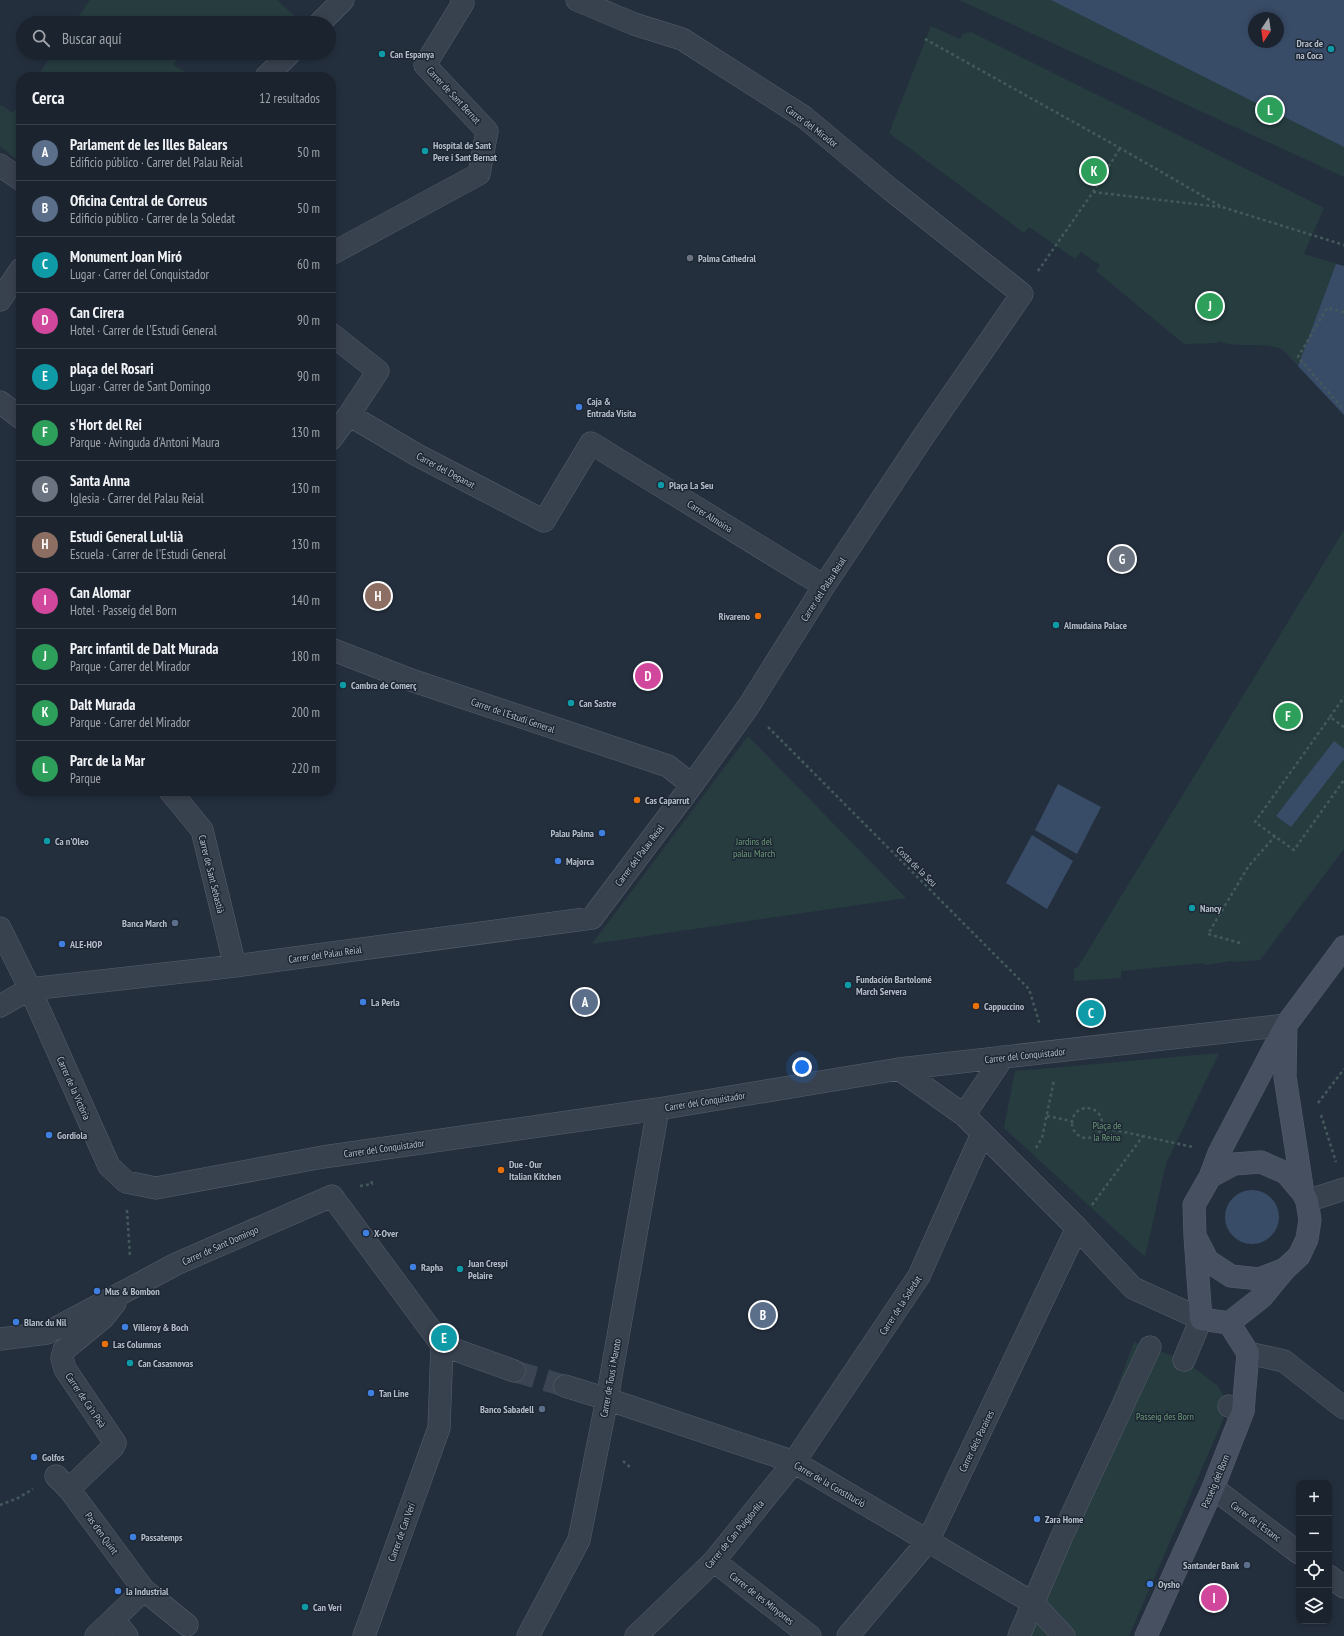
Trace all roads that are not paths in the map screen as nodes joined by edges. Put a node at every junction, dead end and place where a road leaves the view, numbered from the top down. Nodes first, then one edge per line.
1 (343, 0) edge
2 (462, 0) edge
3 (577, 0) edge
4 (327, 16) edge
5 (283, 60) edge
6 (271, 72) edge
7 (0, 165) edge
8 (16, 176) edge
9 (336, 251) edge
10 (16, 276) edge
11 (1022, 294) joint
12 (0, 300) edge
13 (336, 338) edge
14 (0, 402) edge
15 (16, 414) edge
16 (349, 415) junction
17 (336, 432) edge
18 (544, 521) joint
19 (824, 586) junction
20 (336, 651) edge
21 (692, 785) junction
22 (174, 796) edge
23 (0, 928) edge
24 (1344, 947) edge
25 (235, 966) junction
26 (30, 989) junction
27 (0, 1006) edge
28 (1286, 1024) junction
29 (1003, 1057) junction
30 (899, 1069) junction
31 (658, 1109) junction
32 (964, 1116) junction
33 (982, 1134) junction
34 (1210, 1177) junction
35 (126, 1182) joint
36 (1344, 1189) edge
37 (1305, 1197) junction
38 (1077, 1228) junction
39 (1195, 1236) junction
40 (1285, 1269) junction
41 (124, 1292) junction
42 (1201, 1319) junction
43 (1229, 1323) junction
44 (0, 1339) edge
45 (442, 1346) junction
46 (1150, 1347) dead end
47 (1248, 1353) junction
48 (1184, 1360) dead end
49 (514, 1371) tunnel mouth
50 (565, 1386) tunnel mouth
51 (606, 1398) junction
52 (1344, 1408) edge
53 (794, 1462) junction
54 (62, 1482) joint
55 (1213, 1488) junction
56 (928, 1541) junction
57 (1298, 1552) edge
58 (714, 1561) junction
59 (1332, 1578) edge
60 (1344, 1587) edge
61 (144, 1590) junction
62 (1033, 1604) junction
63 (187, 1626) dead end
64 (120, 1628) edge
65 (96, 1636) edge
66 (364, 1636) edge
67 (528, 1636) edge
68 (636, 1636) edge
69 (810, 1636) edge
70 (848, 1636) edge
71 (1019, 1636) edge
72 (1064, 1636) edge
73 (1146, 1636) edge

1 - 4 street
2 - 9 street, Carrer de Sant Bernat
3 - 11 street, Carrer del Mirador
5 - 6 street
7 - 8 street
10 - 12 street
11 - 19 street, Carrer del Palau Reial
13 - 16 street
14 - 15 street
16 - 17 street
16 - 18 street, Carrer del Deganat
18 - 19 street, Carrer Almoina
19 - 21 street, Carrer del Palau Reial
20 - 21 street, Carrer de l'Estudi General
21 - 25 street, Carrer del Palau Reial
22 - 25 street, Carrer de Sant Sebastià
23 - 26 street, Carrer de la Victòria
24 - 28 street
25 - 26 street, Carrer del Palau Reial
26 - 27 street, Carrer del Palau Reial
26 - 35 street, Carrer de la Victòria
28 - 29 street, Carrer del Conquistador
28 - 34 street
28 - 37 street
29 - 30 street, Carrer del Conquistador
29 - 32 street
30 - 31 street, Carrer del Conquistador
30 - 32 street
31 - 35 street, Carrer del Conquistador
31 - 51 street, Carrer de Tous i Maroto
32 - 33 street
33 - 38 street
33 - 53 street, Carrer de la Soledat
34 - 37 street
34 - 39 street
36 - 37 street
37 - 40 street
38 - 42 street
38 - 56 street, Carrer dels Paraires
39 - 40 street
39 - 42 street
40 - 43 street
41 - 44 street, Carrer de Sant Domingo
41 - 45 street, Carrer de Sant Domingo
41 - 54 street, Carrer de Ca'n Pisà
42 - 43 street
42 - 48 street
43 - 47 street
45 - 49 street
45 - 66 street, Carrer de Can Verí
46 - 62 street
47 - 52 street
47 - 55 street, Passeig del Born
50 - 51 street, Carrer de la Constitució
51 - 53 street, Carrer de la Constitució
51 - 67 street, Carrer de Tous i Maroto
53 - 56 street, Carrer de la Constitució
53 - 58 street, Carrer de Can Puigdorfila
54 - 61 street, Pas d'en Quint
55 - 57 street, Carrer de l'Estanc
55 - 73 street, Passeig del Born
56 - 62 street, Carrer de la Constitució
56 - 70 street, Carrer dels Paraires
58 - 68 street, Carrer de Can Puigdorfila
58 - 69 street, Carrer de les Minyones
59 - 60 street
61 - 63 street, Pas d'en Quint
61 - 64 street
62 - 71 street
62 - 72 street
64 - 65 street

